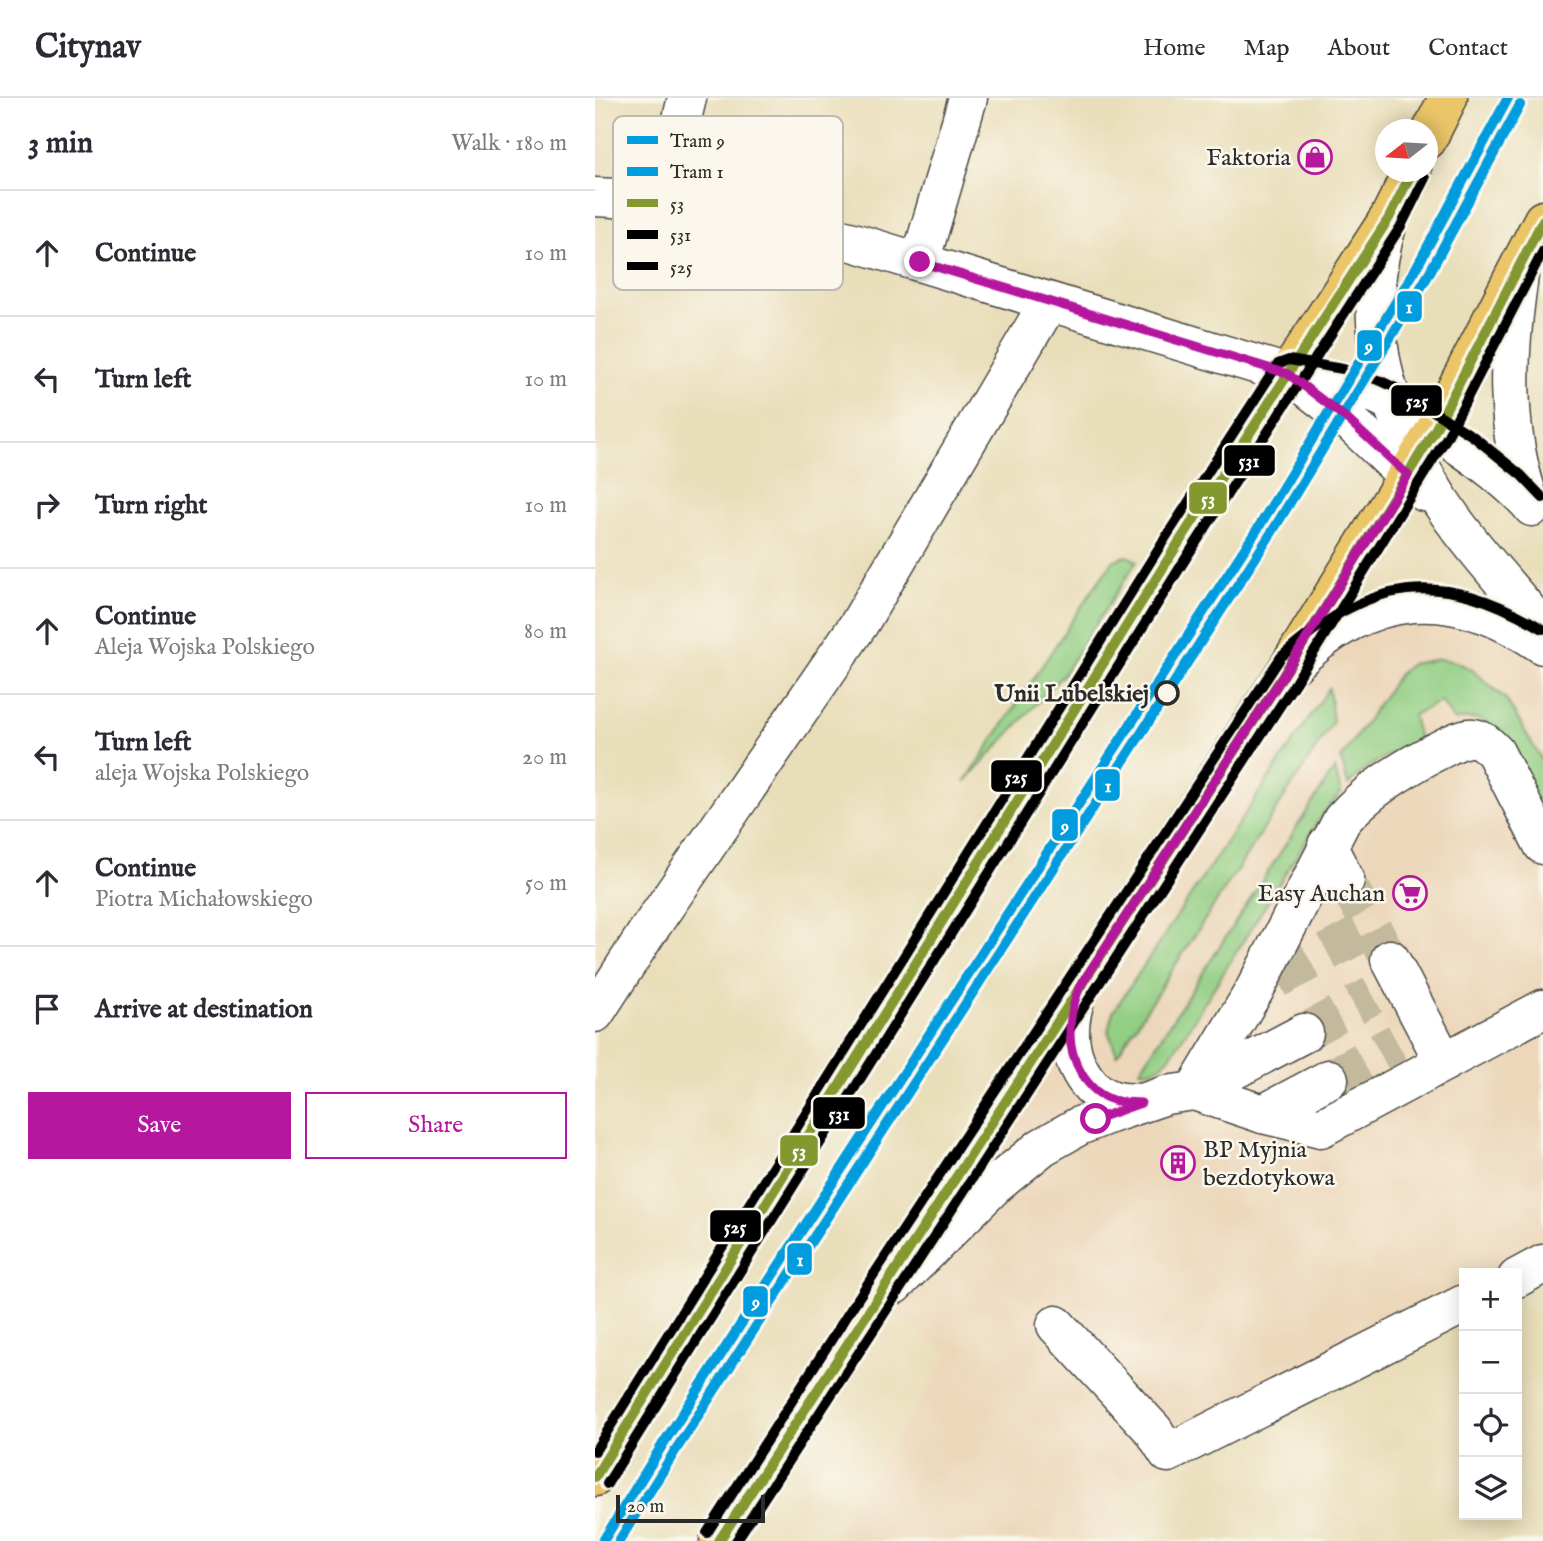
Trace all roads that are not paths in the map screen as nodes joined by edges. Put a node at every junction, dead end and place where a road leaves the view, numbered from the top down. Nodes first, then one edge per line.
1 (687, 98) edge
2 (968, 98) edge
3 (1448, 98) edge
4 (683, 116) edge
5 (1438, 119) edge
6 (1407, 182) edge
7 (595, 197) edge
8 (613, 198) edge
9 (1389, 218) junction
10 (1543, 220) edge
11 (843, 240) edge
12 (920, 262) junction
13 (1521, 263) junction
14 (1049, 302) junction
15 (1288, 374) junction
16 (1394, 403) junction
17 (1420, 454) junction
18 (1537, 516) edge
19 (1543, 629) edge
20 (1543, 645) edge
21 (1283, 676) junction
22 (1327, 845) junction
23 (1543, 845) edge
24 (1345, 880) tunnel mouth
25 (1388, 978) tunnel mouth
26 (1079, 988) junction
27 (1543, 1009) edge
28 (595, 1013) edge
29 (1304, 1033) tunnel mouth
30 (1444, 1062) junction
31 (1329, 1079) tunnel mouth
32 (1194, 1091) junction
33 (1141, 1103) junction
34 (1263, 1114) junction
35 (1543, 1264) edge
36 (1522, 1275) edge
37 (1459, 1307) edge
38 (865, 1314) junction
39 (1056, 1325) dead end
40 (595, 1477) edge
41 (719, 1541) edge

1 - 4 street
2 - 12 street
3 - 5 main road
6 - 9 main road
7 - 8 street
9 - 15 main road
9 - 16 street
10 - 13 main road
11 - 12 street
12 - 14 street
13 - 17 main road
13 - 18 street
14 - 15 street
14 - 28 street
15 - 16 street
15 - 17 street
15 - 40 main road
16 - 17 street
17 - 18 street
17 - 19 street
17 - 21 main road
20 - 21 street
21 - 26 main road
22 - 23 street
22 - 24 street
22 - 32 street
25 - 30 street
26 - 33 street
26 - 38 main road
27 - 30 street
29 - 32 street
30 - 34 street
31 - 34 street
32 - 33 street
32 - 34 street
33 - 38 street
35 - 36 street
37 - 39 street
38 - 41 main road

